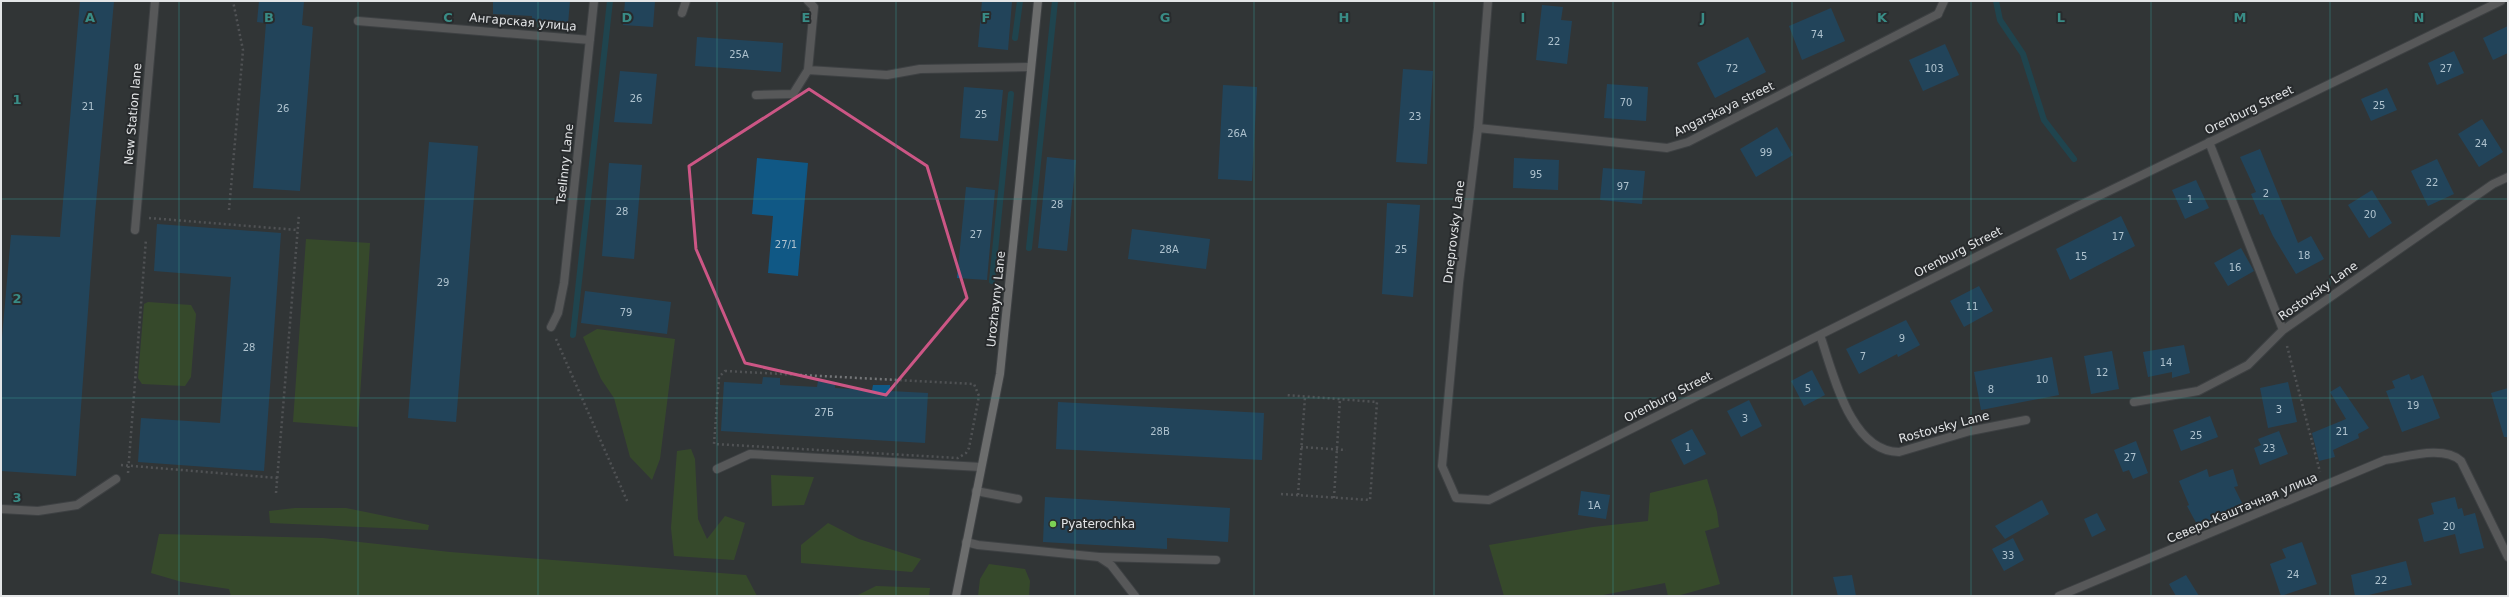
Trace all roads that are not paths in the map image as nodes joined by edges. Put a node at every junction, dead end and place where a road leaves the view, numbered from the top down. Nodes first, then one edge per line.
1 (155, 1) edge
2 (594, 1) edge
3 (686, 1) edge
4 (808, 1) edge
5 (1038, 1) edge
6 (1488, 1) edge
7 (1944, 1) edge
8 (2501, 1) edge
9 (682, 13) dead end
10 (358, 21) dead end
11 (590, 40) junction
12 (1030, 67) junction
13 (808, 70) junction
14 (756, 95) dead end
15 (1478, 128) junction
16 (2209, 142) junction
17 (2508, 177) edge
18 (135, 230) dead end
19 (551, 327) road end
20 (2283, 330) junction
21 (1820, 335) junction
22 (2134, 402) dead end
23 (2026, 420) dead end
24 (982, 466) junction
25 (1442, 466) joint
26 (717, 469) dead end
27 (116, 480) dead end
28 (976, 491) junction
29 (1018, 499) dead end
30 (1, 509) edge
31 (966, 542) junction
32 (1099, 557) junction
33 (2508, 557) edge
34 (1216, 560) dead end
35 (956, 596) edge
36 (1135, 596) edge
37 (2059, 596) edge

1 - 18 street, New Station lane
2 - 11 street, Tselinny Lane
3 - 9 street
4 - 13 street
5 - 12 street, Urozhayny Lane
6 - 15 street, Dneprovsky Lane
7 - 15 street, Angarskaya street
8 - 16 street, Orenburg Street
10 - 11 street, Ангарская улица
11 - 19 street, Tselinny Lane
12 - 13 street
12 - 24 street, Urozhayny Lane
13 - 14 street
15 - 25 street, Dneprovsky Lane
16 - 20 street
16 - 21 street, Orenburg Street
17 - 20 street, Rostovsky Lane
20 - 22 street, Rostovsky Lane
21 - 23 street, Rostovsky Lane
21 - 25 street, Orenburg Street
24 - 26 street
24 - 28 street, Urozhayny Lane
27 - 30 street
28 - 29 street
28 - 31 street, Urozhayny Lane
31 - 32 street
31 - 35 street, Urozhayny Lane
32 - 34 street
32 - 36 street
33 - 37 street, Северо-Каштачная улица

